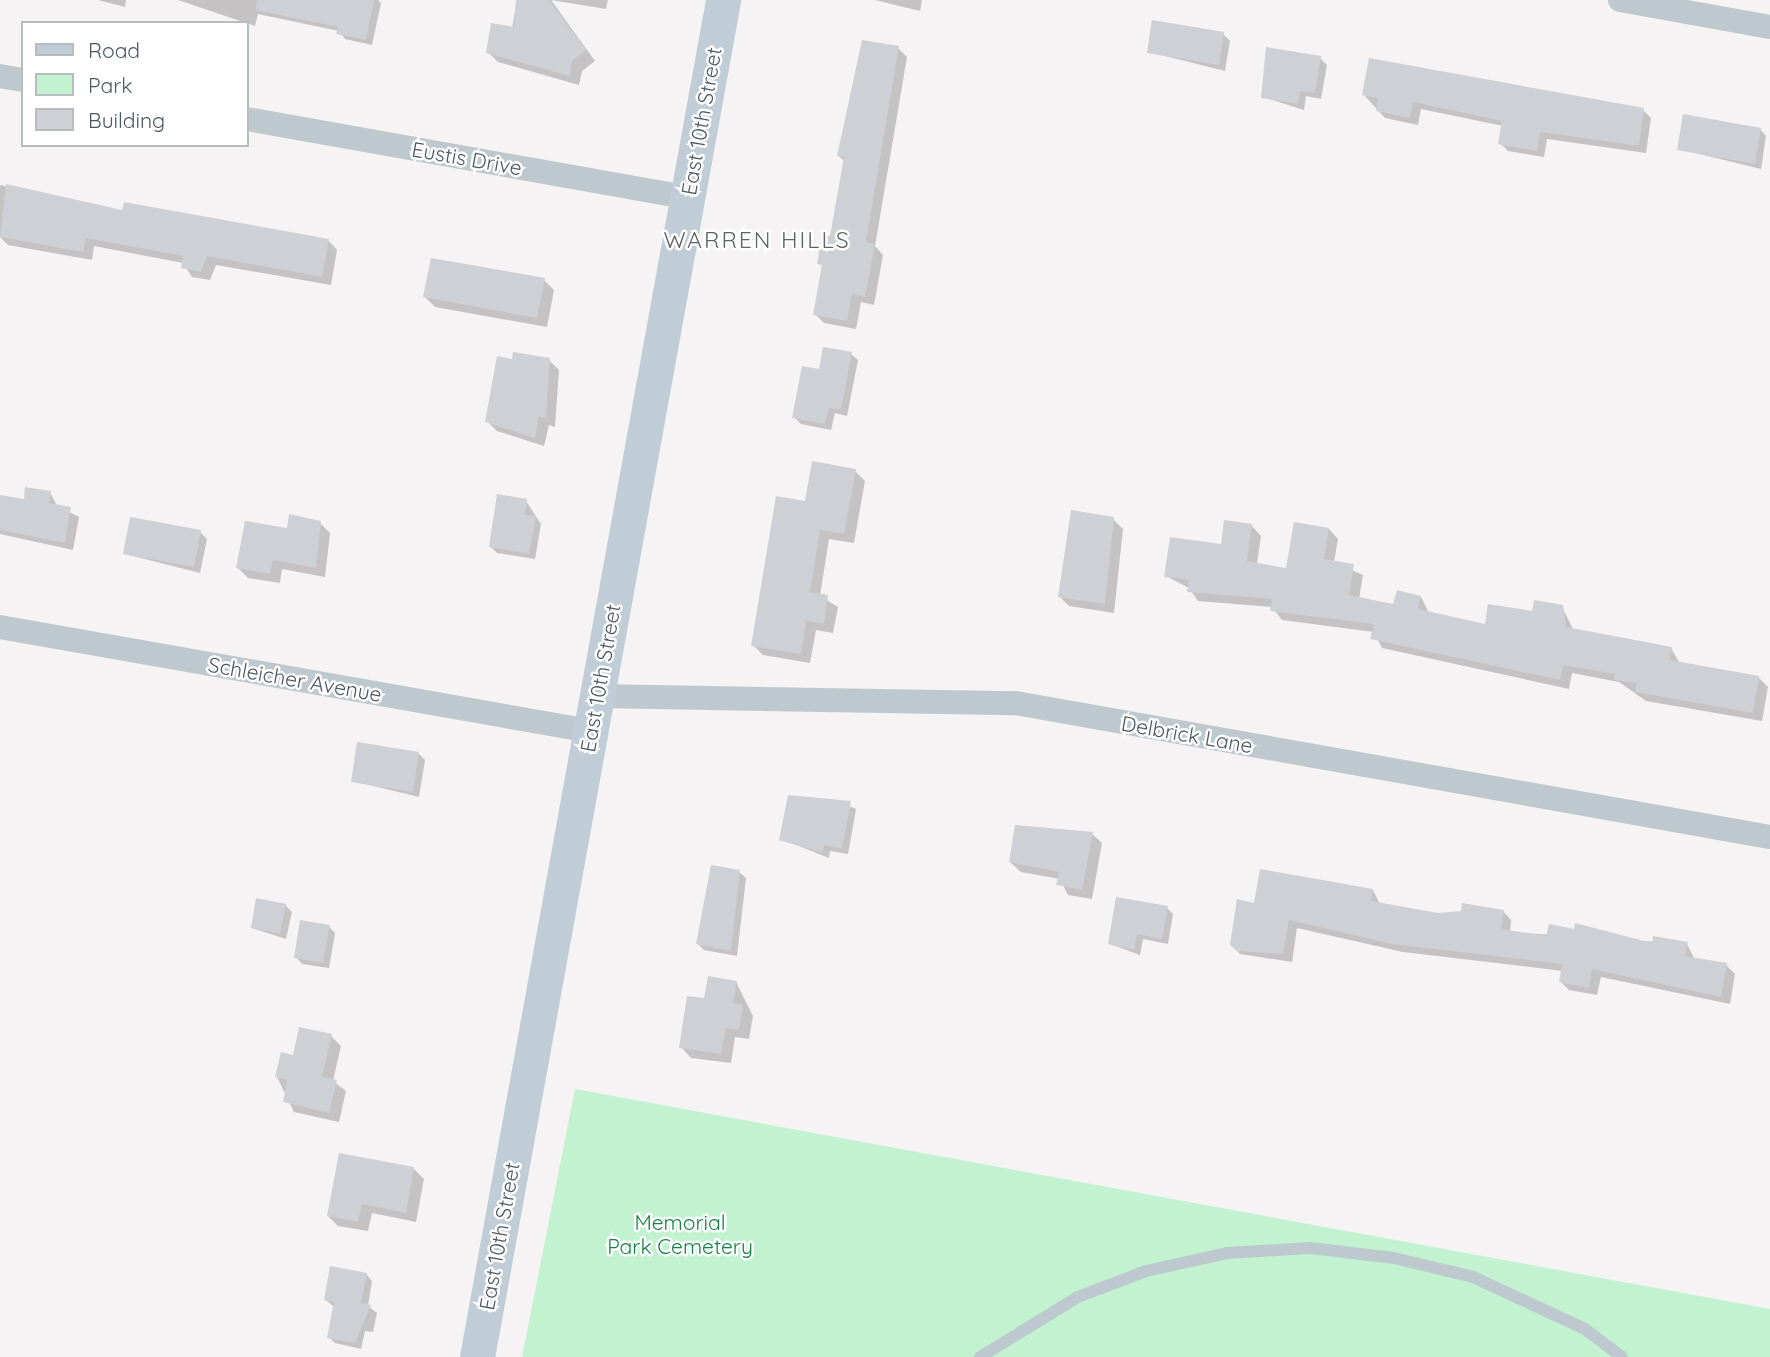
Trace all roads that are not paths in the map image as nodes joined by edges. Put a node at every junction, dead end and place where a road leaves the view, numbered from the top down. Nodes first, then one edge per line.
1 (723, 0) edge
2 (1620, 0) edge
3 (1770, 27) edge
4 (0, 76) edge
5 (21, 80) edge
6 (248, 119) edge
7 (687, 197) junction
8 (0, 627) edge
9 (597, 696) junction
10 (590, 731) junction
11 (1770, 837) edge
12 (477, 1357) edge
13 (980, 1357) edge
14 (1622, 1357) edge

1 - 7 main road, East 10th Street
2 - 3 street
4 - 5 street
6 - 7 street, Eustis Drive
7 - 9 main road, East 10th Street
8 - 10 street, Schleicher Avenue
9 - 10 main road, East 10th Street
9 - 11 street, Delbrick Lane
10 - 12 main road, East 10th Street
13 - 14 lane

